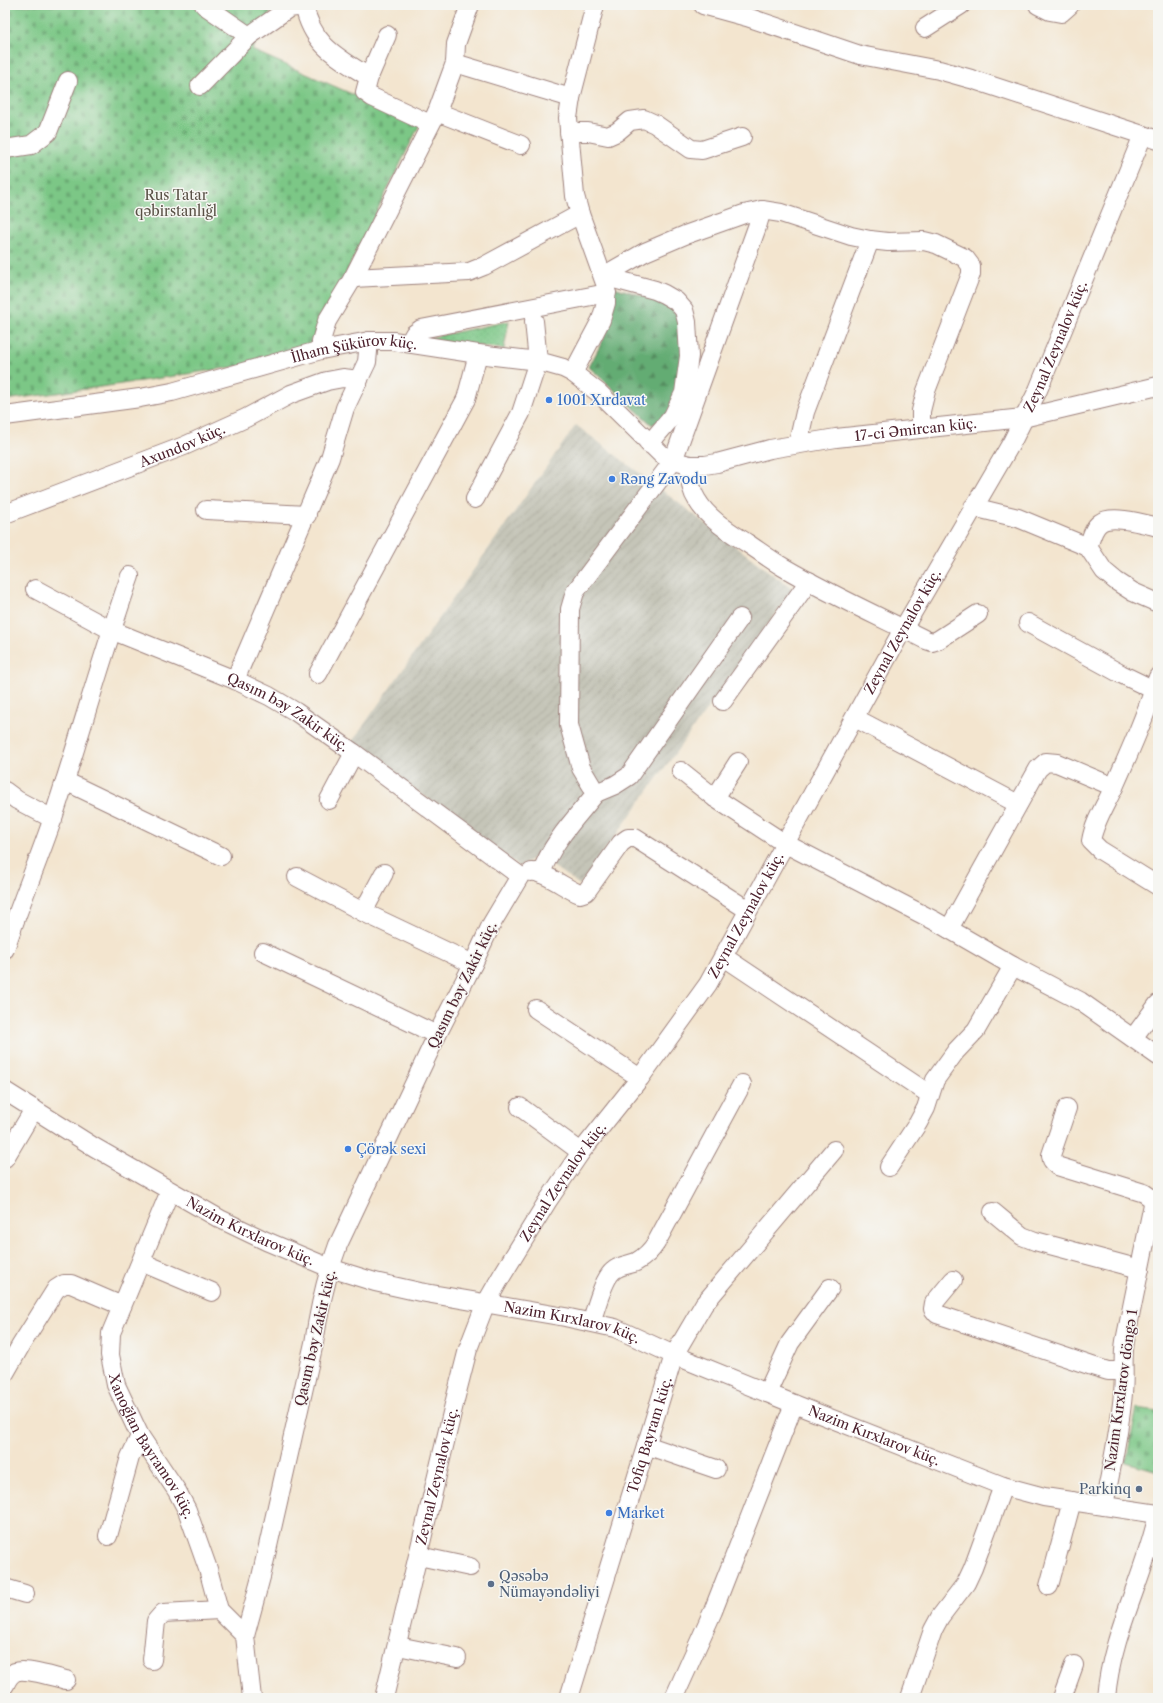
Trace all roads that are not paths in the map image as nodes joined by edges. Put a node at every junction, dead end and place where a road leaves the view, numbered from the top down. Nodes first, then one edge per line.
1 (204, 5) edge
2 (470, 5) edge
3 (595, 5) edge
4 (703, 5) edge
5 (961, 5) edge
6 (1038, 5) edge
7 (1070, 5) edge
8 (304, 6) edge
9 (926, 28) dead end
10 (387, 35) dead end
11 (250, 36) junction
12 (455, 63) junction
13 (369, 77) junction
14 (68, 81) dead end
15 (200, 86) dead end
16 (571, 98) junction
17 (433, 118) junction
18 (568, 132) junction
19 (742, 137) dead end
20 (1150, 138) edge
21 (521, 145) dead end
22 (5, 149) edge
23 (762, 210) junction
24 (580, 214) junction
25 (870, 240) junction
26 (353, 278) junction
27 (605, 284) junction
28 (534, 321) dead end
29 (369, 341) junction
30 (409, 343) junction
31 (321, 350) junction
32 (478, 354) junction
33 (538, 361) junction
34 (573, 373) junction
35 (359, 380) junction
36 (1158, 386) edge
37 (5, 416) edge
38 (1023, 418) junction
39 (920, 428) junction
40 (798, 443) junction
41 (649, 444) junction
42 (682, 463) junction
43 (475, 499) dead end
44 (973, 507) junction
45 (206, 510) dead end
46 (5, 514) edge
47 (307, 515) junction
48 (1158, 527) edge
49 (1088, 547) junction
50 (130, 576) dead end
51 (809, 582) junction
52 (35, 589) dead end
53 (1158, 603) edge
54 (978, 614) dead end
55 (740, 618) dead end
56 (1028, 623) dead end
57 (904, 629) junction
58 (111, 630) junction
59 (318, 674) dead end
60 (235, 680) junction
61 (1156, 684) edge
62 (724, 701) dead end
63 (855, 718) junction
64 (354, 753) junction
65 (738, 762) dead end
66 (681, 771) dead end
67 (64, 782) junction
68 (1114, 787) junction
69 (5, 791) edge
70 (596, 793) junction
71 (715, 798) junction
72 (329, 800) dead end
73 (1018, 804) junction
74 (53, 819) junction
75 (784, 843) junction
76 (222, 856) dead end
77 (384, 873) dead end
78 (541, 874) junction
79 (520, 876) junction
80 (297, 877) dead end
81 (1158, 886) edge
82 (748, 910) junction
83 (11, 911) edge
84 (363, 912) junction
85 (949, 929) junction
86 (5, 949) edge
87 (263, 952) dead end
88 (724, 957) junction
89 (473, 964) junction
90 (1013, 966) junction
91 (1158, 1004) edge
92 (536, 1009) dead end
93 (437, 1035) junction
94 (1133, 1038) junction
95 (1158, 1056) edge
96 (640, 1078) junction
97 (742, 1084) dead end
98 (5, 1091) edge
99 (929, 1094) junction
100 (520, 1107) dead end
101 (1067, 1108) dead end
102 (34, 1109) junction
103 (834, 1150) dead end
104 (581, 1152) junction
105 (5, 1158) edge
106 (889, 1167) dead end
107 (170, 1191) junction
108 (993, 1212) dead end
109 (141, 1262) junction
110 (330, 1268) junction
111 (1140, 1269) junction
112 (953, 1280) dead end
113 (830, 1288) dead end
114 (212, 1292) dead end
115 (485, 1304) junction
116 (122, 1306) junction
117 (591, 1322) junction
118 (674, 1355) junction
119 (1123, 1371) junction
120 (5, 1373) edge
121 (767, 1393) junction
122 (794, 1404) junction
123 (140, 1436) junction
124 (646, 1444) junction
125 (716, 1469) dead end
126 (1003, 1486) junction
127 (1072, 1501) junction
128 (1104, 1506) junction
129 (1158, 1514) edge
130 (108, 1536) dead end
131 (419, 1556) junction
132 (1153, 1558) edge
133 (470, 1567) dead end
134 (1049, 1586) dead end
135 (5, 1588) edge
136 (25, 1594) dead end
137 (219, 1610) junction
138 (245, 1636) junction
139 (398, 1646) junction
140 (457, 1658) dead end
141 (152, 1660) dead end
142 (1074, 1665) dead end
143 (66, 1680) dead end
144 (5, 1685) edge
145 (252, 1698) edge
146 (384, 1698) edge
147 (568, 1698) edge
148 (674, 1698) edge
149 (910, 1698) edge
150 (1062, 1698) edge
151 (1106, 1698) edge

1 - 11 street
2 - 12 street
3 - 16 street
4 - 20 street
5 - 9 street
6 - 7 street
8 - 11 street
8 - 13 street
10 - 13 street
11 - 15 street
12 - 16 street
12 - 17 street
13 - 17 street
14 - 22 street
16 - 18 street
17 - 21 street
17 - 26 street
18 - 19 street
18 - 24 street
20 - 38 street, Zeynal Zeynalov küç.
23 - 25 street
23 - 27 street
23 - 42 street
24 - 26 street
24 - 27 street
25 - 39 street
25 - 40 street
26 - 31 street
27 - 30 street
27 - 34 street
27 - 41 street
28 - 33 street
29 - 30 street, İlham Şükürov küç.
29 - 31 street, İlham Şükürov küç.
29 - 35 street
30 - 32 street, İlham Şükürov küç.
31 - 37 street, İlham Şükürov küç.
32 - 33 street, İlham Şükürov küç.
32 - 59 street
33 - 34 street, İlham Şükürov küç.
33 - 43 street
34 - 41 street, İlham Şükürov küç.
35 - 46 street, Axundov küç.
35 - 47 street
36 - 38 street, 17-ci Əmircan küç.
38 - 39 street, 17-ci Əmircan küç.
38 - 44 street, Zeynal Zeynalov küç.
39 - 40 street, 17-ci Əmircan küç.
40 - 42 street, 17-ci Əmircan küç.
41 - 42 street, İlham Şükürov küç.
42 - 51 street
42 - 70 street
44 - 49 street
44 - 57 street, Zeynal Zeynalov küç.
45 - 47 street
47 - 60 street
48 - 49 street
49 - 53 street
50 - 58 street
51 - 57 street
51 - 62 street
52 - 58 street, Qasım bəy Zakir küç.
54 - 57 street
55 - 70 street
56 - 61 street
57 - 63 street, Zeynal Zeynalov küç.
58 - 60 street, Qasım bəy Zakir küç.
58 - 67 street
60 - 64 street, Qasım bəy Zakir küç.
61 - 68 street
63 - 73 street
63 - 75 street, Zeynal Zeynalov küç.
64 - 72 street
64 - 79 street, Qasım bəy Zakir küç.
65 - 71 street
66 - 71 street
67 - 74 street
67 - 76 street
68 - 73 street
68 - 81 street
69 - 74 street
70 - 78 street
71 - 75 street
73 - 85 street
74 - 83 street
75 - 82 street, Zeynal Zeynalov küç.
75 - 85 street
77 - 84 street
78 - 79 street
78 - 82 street
79 - 89 street, Qasım bəy Zakir küç.
80 - 84 street
82 - 88 street, Zeynal Zeynalov küç.
83 - 86 street
84 - 89 street
85 - 90 street
87 - 93 street
88 - 96 street, Zeynal Zeynalov küç.
88 - 99 street
89 - 93 street, Qasım bəy Zakir küç.
90 - 94 street
90 - 99 street
91 - 94 street
92 - 96 street
93 - 110 street, Qasım bəy Zakir küç.
94 - 95 street
96 - 104 street, Zeynal Zeynalov küç.
97 - 117 street
98 - 102 street, Nazim Kırxlarov küç.
99 - 106 street
100 - 104 street
101 - 111 street, Nazim Kırxlarov döngə 1
102 - 105 street
102 - 107 street, Nazim Kırxlarov küç.
103 - 118 street, Tofiq Bayram küç.
104 - 115 street, Zeynal Zeynalov küç.
107 - 109 street, Xanoğlan Bayramov küç.
107 - 110 street, Nazim Kırxlarov küç.
108 - 111 street
109 - 114 street
109 - 116 street, Xanoğlan Bayramov küç.
110 - 115 street, Nazim Kırxlarov küç.
110 - 138 street, Qasım bəy Zakir küç.
111 - 119 street, Nazim Kırxlarov döngə 1
112 - 119 street
113 - 121 street
115 - 117 street, Nazim Kırxlarov küç.
115 - 131 street, Zeynal Zeynalov küç.
116 - 120 street
116 - 123 street, Xanoğlan Bayramov küç.
117 - 118 street, Nazim Kırxlarov küç.
118 - 121 street, Nazim Kırxlarov küç.
118 - 124 street, Tofiq Bayram küç.
119 - 128 street, Nazim Kırxlarov döngə 1
121 - 122 street, Nazim Kırxlarov küç.
122 - 126 street, Nazim Kırxlarov küç.
122 - 148 street
123 - 130 street
123 - 137 street, Xanoğlan Bayramov küç.
124 - 125 street
124 - 147 street, Tofiq Bayram küç.
126 - 127 street, Nazim Kırxlarov küç.
126 - 149 street
127 - 128 street, Nazim Kırxlarov küç.
127 - 134 street
128 - 129 street, Nazim Kırxlarov küç.
129 - 132 street
131 - 133 street
131 - 139 street, Zeynal Zeynalov küç.
132 - 151 street
135 - 136 street
137 - 138 street, Xanoğlan Bayramov küç.
137 - 141 street
138 - 145 street
139 - 140 street
139 - 146 street, Zeynal Zeynalov küç.
142 - 150 street
143 - 144 street

